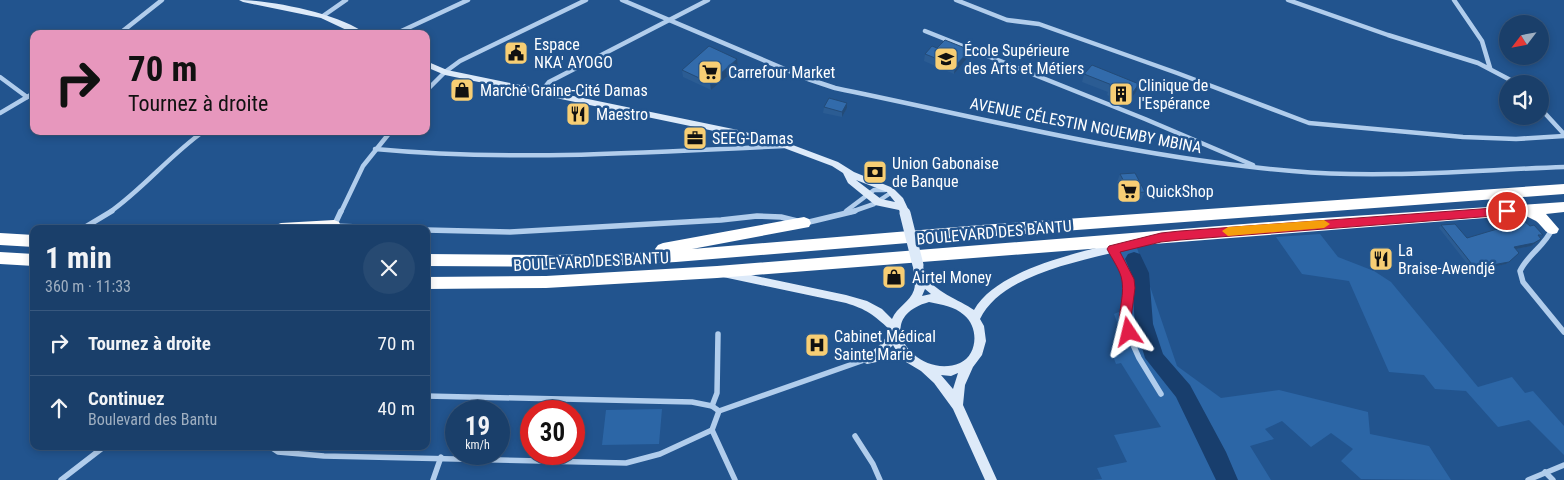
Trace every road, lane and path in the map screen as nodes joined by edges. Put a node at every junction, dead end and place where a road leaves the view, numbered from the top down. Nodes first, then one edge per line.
1 (162, 0) edge
2 (243, 0) edge
3 (346, 0) edge
4 (468, 0) edge
5 (586, 0) edge
6 (622, 0) edge
7 (708, 0) edge
8 (956, 0) edge
9 (1288, 0) edge
10 (1454, 0) edge
11 (323, 16) junction
12 (670, 20) junction
13 (124, 30) edge
14 (353, 30) edge
15 (404, 30) edge
16 (925, 30) dead end
17 (430, 66) edge
18 (1490, 68) junction
19 (446, 72) junction
20 (1502, 75) edge
21 (0, 77) edge
22 (430, 87) edge
23 (542, 92) junction
24 (30, 95) edge
25 (27, 97) junction
26 (0, 113) edge
27 (1549, 118) edge
28 (198, 135) edge
29 (388, 135) edge
30 (1564, 135) edge
31 (788, 146) junction
32 (1212, 147) junction
33 (376, 149) junction
34 (1214, 162) junction
35 (1564, 167) edge
36 (1263, 168) junction
37 (847, 170) junction
38 (1564, 189) edge
39 (891, 191) junction
40 (868, 194) junction
41 (878, 202) junction
42 (1563, 207) edge
43 (903, 210) junction
44 (1525, 210) junction
45 (846, 212) junction
46 (760, 223) junction
47 (804, 224) joint
48 (89, 225) edge
49 (334, 225) edge
50 (1552, 229) junction
51 (430, 230) edge
52 (1161, 238) junction
53 (0, 239) edge
54 (30, 241) edge
55 (1113, 249) junction
56 (0, 258) edge
57 (630, 259) junction
58 (30, 260) edge
59 (430, 260) edge
60 (717, 272) junction
61 (921, 277) junction
62 (430, 283) edge
63 (950, 301) junction
64 (911, 304) junction
65 (975, 318) junction
66 (895, 331) junction
67 (1564, 332) edge
68 (718, 334) dead end
69 (909, 358) junction
70 (867, 359) junction
71 (968, 364) junction
72 (921, 366) junction
73 (1161, 394) dead end
74 (430, 396) edge
75 (958, 404) junction
76 (712, 406) junction
77 (719, 411) junction
78 (712, 430) junction
79 (854, 436) dead end
80 (100, 450) edge
81 (275, 450) edge
82 (441, 457) junction
83 (1564, 465) edge
84 (1544, 472) junction
85 (61, 480) edge
86 (433, 480) edge
87 (735, 480) edge
88 (880, 480) edge
89 (991, 480) edge
90 (1528, 480) edge
91 (1552, 480) edge

1 - 13 street
2 - 11 main road
3 - 11 street
4 - 15 street
5 - 19 street
6 - 12 street, AVENUE CÉLESTIN NGUEMBY MBINA
7 - 12 street
8 - 30 street
9 - 18 street
10 - 18 street
11 - 14 main road
12 - 23 street
12 - 34 street, AVENUE CÉLESTIN NGUEMBY MBINA
16 - 32 street
17 - 19 main road
18 - 20 street
19 - 22 street
19 - 23 main road
21 - 25 street
23 - 31 main road
24 - 25 street
25 - 26 street
27 - 30 street
28 - 48 street
29 - 33 street
31 - 33 street
31 - 37 main road
32 - 34 street
32 - 36 street
33 - 49 street
34 - 36 street, AVENUE CÉLESTIN NGUEMBY MBINA
35 - 36 street, AVENUE CÉLESTIN NGUEMBY MBINA
37 - 39 main road
37 - 40 main road
38 - 57 highway, BOULEVARD DES BANTU
39 - 40 street
39 - 41 street
39 - 43 main road
40 - 41 main road
40 - 45 street
41 - 43 main road
41 - 45 street
42 - 44 highway, BOULEVARD DES BANTU
42 - 50 highway
43 - 61 main road, bridge
44 - 50 highway
44 - 52 highway, BOULEVARD DES BANTU
45 - 47 street
46 - 47 highway
46 - 51 street
46 - 57 highway
50 - 67 street
52 - 55 main road
52 - 60 highway, BOULEVARD DES BANTU
53 - 54 highway
55 - 65 main road
55 - 73 street
56 - 58 highway
57 - 59 highway, BOULEVARD DES BANTU
60 - 62 highway, BOULEVARD DES BANTU
60 - 66 main road
61 - 63 main road
61 - 64 main road
63 - 64 main road
63 - 65 main road
64 - 66 main road
65 - 71 main road
66 - 69 main road
66 - 70 main road
68 - 76 street
69 - 70 main road
69 - 72 main road
70 - 77 street
71 - 72 main road
71 - 75 main road
72 - 75 main road
74 - 76 street
75 - 89 main road
76 - 77 street
77 - 78 street
78 - 82 street
78 - 87 street
79 - 88 street
80 - 85 street
81 - 82 street
82 - 86 street
83 - 84 street
84 - 90 street
84 - 91 street

